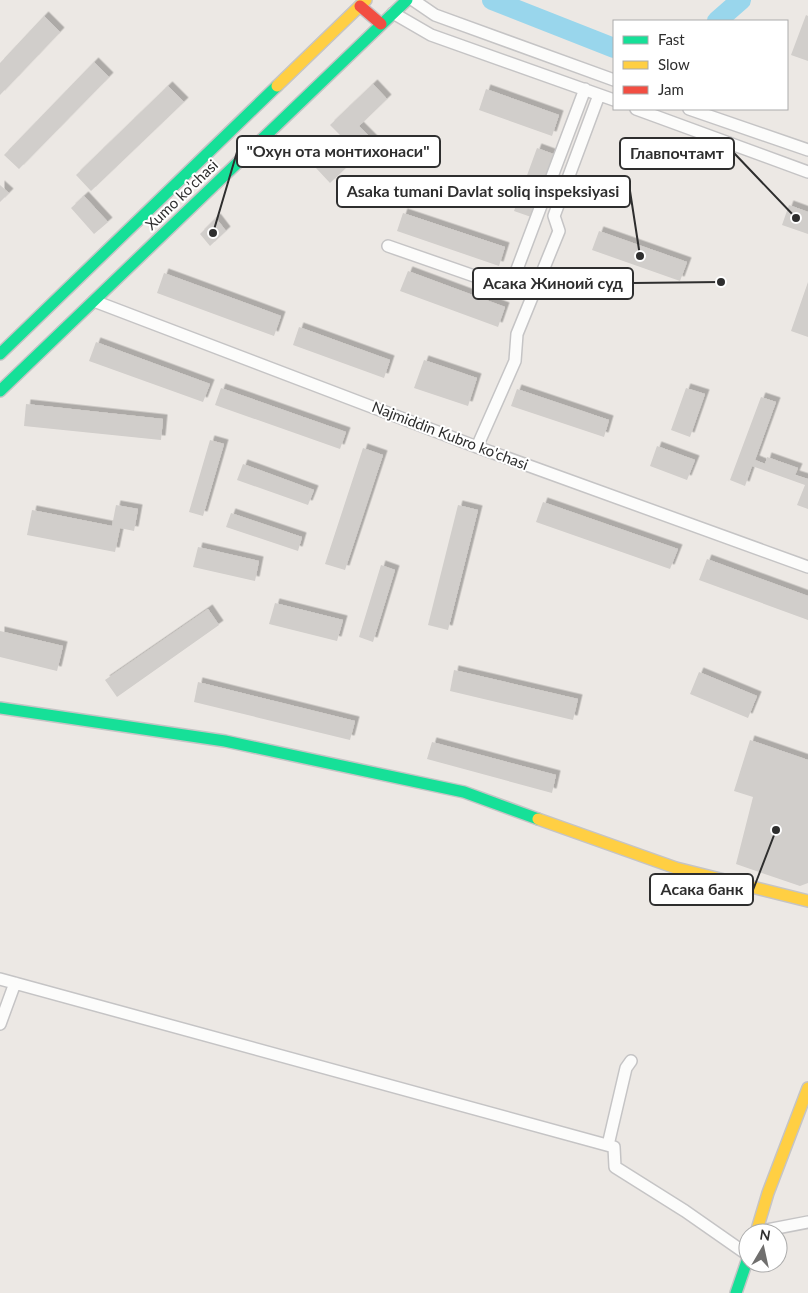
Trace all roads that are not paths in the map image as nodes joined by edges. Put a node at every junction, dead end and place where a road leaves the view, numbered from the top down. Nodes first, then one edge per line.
1 (407, 0) edge
2 (413, 0) edge
3 (363, 3) edge
4 (394, 13) junction
5 (381, 24) junction
6 (613, 80) edge
7 (585, 89) junction
8 (600, 95) junction
9 (613, 100) edge
10 (639, 110) edge
11 (693, 110) edge
12 (690, 129) junction
13 (808, 150) edge
14 (808, 172) edge
15 (388, 246) dead end
16 (94, 301) junction
17 (0, 354) edge
18 (0, 391) edge
19 (477, 447) junction
20 (808, 567) edge
21 (0, 708) edge
22 (808, 901) edge
23 (0, 979) edge
24 (15, 983) junction
25 (0, 1024) edge
26 (631, 1061) dead end
27 (808, 1088) edge
28 (608, 1145) junction
29 (808, 1222) edge
30 (759, 1223) edge
31 (788, 1226) edge
32 (738, 1249) edge
33 (742, 1273) edge
34 (736, 1293) edge

1 - 4 main road, Xumo ko’chasi
2 - 6 street
3 - 5 main road
3 - 17 main road, Xumo ko’chasi
4 - 5 main road, Xumo ko’chasi
4 - 7 street
5 - 16 main road, Xumo ko’chasi
7 - 8 street
7 - 15 street
8 - 9 street
8 - 19 street
10 - 12 street
11 - 12 street
11 - 13 street
12 - 14 street
16 - 18 main road, Xumo ko’chasi
16 - 19 street, Najmiddin Kubro ko'chasi
19 - 20 street, Najmiddin Kubro ko'chasi
21 - 22 main road
23 - 24 street
24 - 25 street
24 - 28 street
26 - 28 street
27 - 30 main road
28 - 32 street
29 - 31 street
33 - 34 main road

